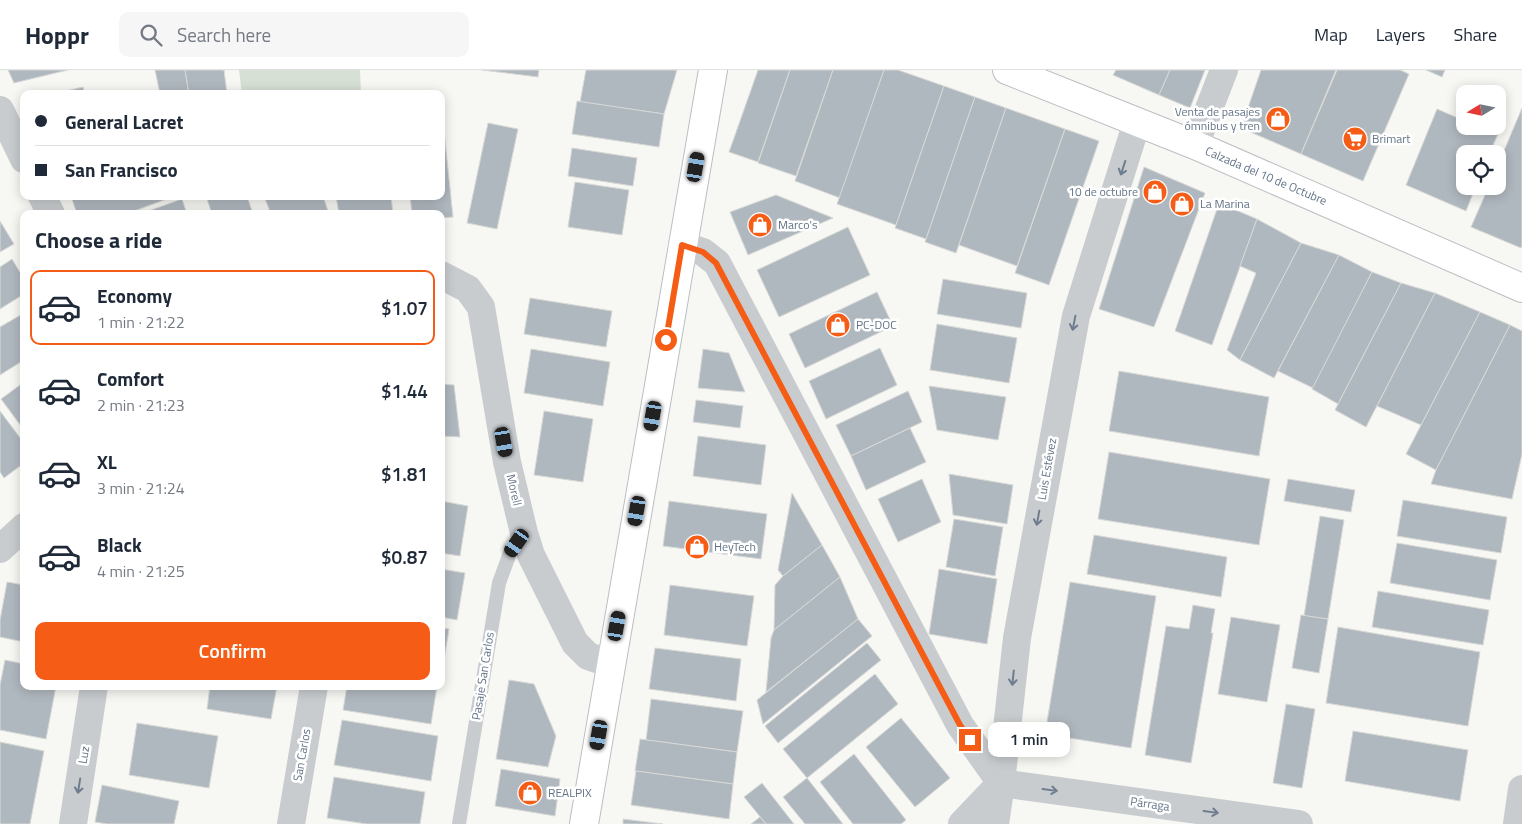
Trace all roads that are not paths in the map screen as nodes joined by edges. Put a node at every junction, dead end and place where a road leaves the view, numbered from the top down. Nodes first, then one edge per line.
1 (712, 70) edge
2 (1007, 70) edge
3 (1224, 70) edge
4 (0, 110) edge
5 (1137, 122) junction
6 (1195, 145) junction
7 (20, 151) edge
8 (682, 245) junction
9 (445, 277) edge
10 (1522, 288) edge
11 (20, 531) edge
12 (524, 534) junction
13 (0, 549) edge
14 (611, 664) junction
15 (93, 690) edge
16 (313, 690) edge
17 (1001, 783) junction
18 (1522, 789) edge
19 (73, 824) edge
20 (291, 824) edge
21 (459, 824) edge
22 (584, 824) edge
23 (962, 824) edge
24 (996, 824) edge
25 (1299, 824) edge
26 (1517, 824) edge

1 - 8 main road
2 - 5 main road, Calzada del 10 de Octubre
3 - 6 street
4 - 7 street
5 - 6 main road, Calzada del 10 de Octubre
5 -> 17 street, Luis Estévez
6 - 10 main road, Calzada del 10 de Octubre
8 - 14 main road
8 - 17 street
9 - 12 street, Morell
11 - 13 street
12 - 14 street, Morell
12 - 21 lane, Pasaje San Carlos
14 - 22 main road
15 -> 19 street, Luz
16 - 20 street, San Carlos
17 - 23 street
17 - 24 street, Luis Estévez
17 -> 25 street, Párraga
18 - 26 street

